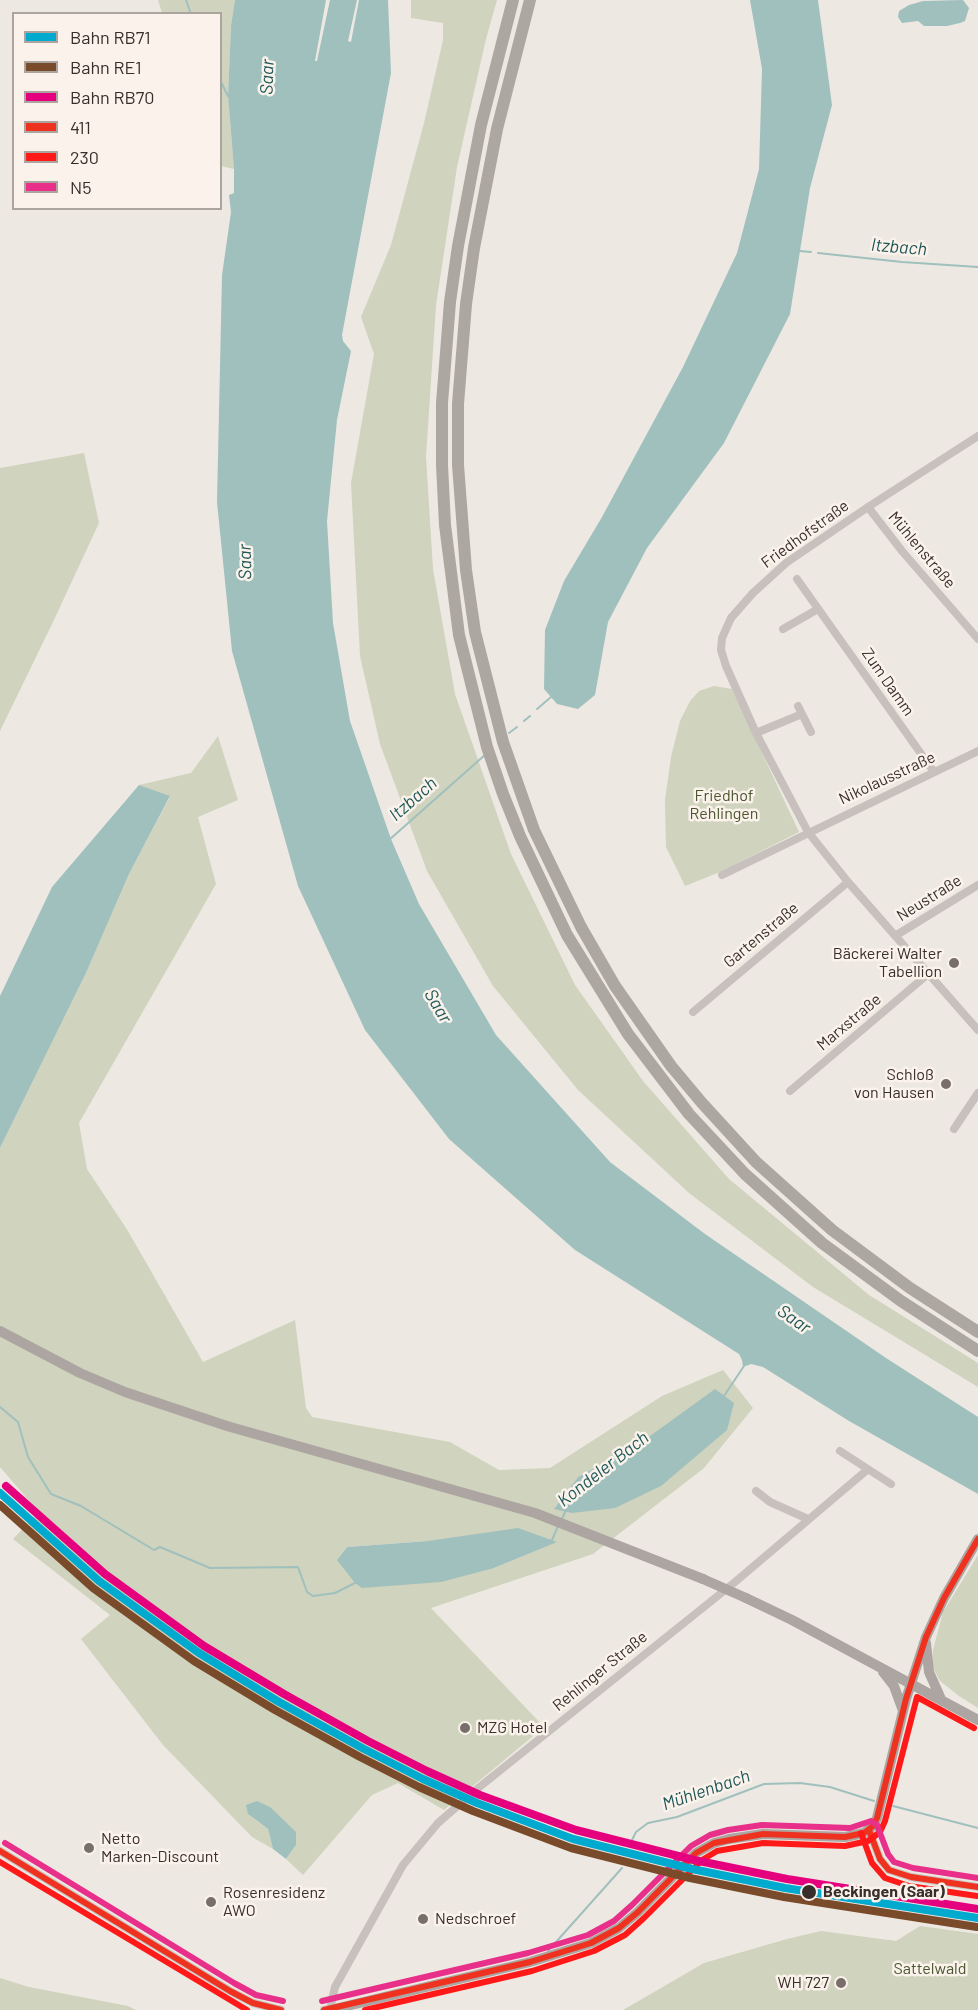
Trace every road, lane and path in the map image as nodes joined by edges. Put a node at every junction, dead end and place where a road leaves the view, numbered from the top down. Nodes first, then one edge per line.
1 (513, 0) edge
2 (530, 0) edge
3 (978, 436) edge
4 (868, 507) junction
5 (797, 579) dead end
6 (818, 609) junction
7 (783, 629) dead end
8 (978, 639) edge
9 (811, 732) dead end
10 (756, 733) junction
11 (978, 751) edge
12 (934, 772) junction
13 (808, 832) junction
14 (722, 875) dead end
15 (848, 882) junction
16 (978, 885) edge
17 (896, 936) junction
18 (928, 974) junction
19 (693, 1012) dead end
20 (978, 1030) edge
21 (790, 1091) dead end
22 (978, 1093) edge
23 (954, 1129) dead end
24 (0, 1330) edge
25 (978, 1332) edge
26 (978, 1351) edge
27 (840, 1452) dead end
28 (867, 1470) junction
29 (891, 1484) dead end
30 (756, 1491) dead end
31 (808, 1519) junction
32 (978, 1539) edge
33 (926, 1637) junction
34 (877, 1665) junction
35 (911, 1683) junction
36 (941, 1699) junction
37 (903, 1711) junction
38 (978, 1720) edge
39 (869, 1830) junction
40 (0, 1851) edge
41 (978, 1887) edge
42 (281, 2010) edge
43 (328, 2010) edge

1 - 26 highway
2 - 25 highway
3 - 4 street, Friedhofstraße
4 - 8 street, Mühlenstraße
4 - 10 street, Friedhofstraße
5 - 6 street, Zum Damm
6 - 7 street
6 - 12 street, Zum Damm
9 - 10 street
10 - 13 street, Friedhofstraße
11 - 12 street, Nikolausstraße
12 - 13 street, Nikolausstraße
13 - 14 street, Nikolausstraße
13 - 15 street, Friedhofstraße
15 - 17 street, Friedhofstraße
15 - 19 street, Gartenstraße
16 - 17 street, Neustraße
17 - 18 street, Friedhofstraße
18 - 20 street, Friedhofstraße
18 - 21 street, Marxstraße
22 - 23 street
24 - 34 main road, bridge
27 - 28 street
28 - 29 street
28 - 31 street, Rehlinger Straße
30 - 31 street
31 - 43 street, Rehlinger Straße
32 - 33 main road
33 - 35 main road
33 - 36 main road
34 - 35 main road
34 - 37 main road
35 - 36 main road
35 - 37 main road
36 - 38 main road
37 - 39 main road
39 - 41 street
39 - 43 main road
40 - 42 street

